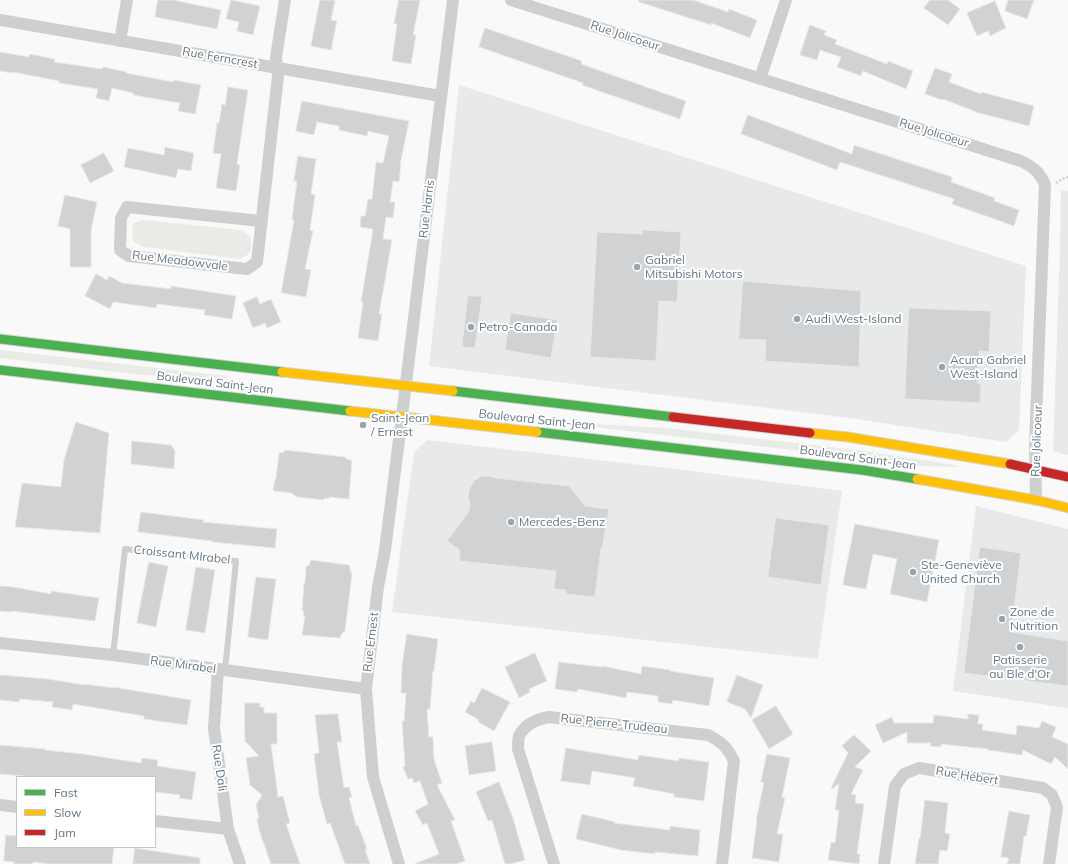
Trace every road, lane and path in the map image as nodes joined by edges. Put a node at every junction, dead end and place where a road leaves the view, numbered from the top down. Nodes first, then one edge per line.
1 (127, 0) edge
2 (285, 0) edge
3 (453, 0) edge
4 (512, 0) edge
5 (786, 0) edge
6 (0, 20) edge
7 (120, 41) junction
8 (277, 68) junction
9 (760, 78) junction
10 (440, 96) junction
11 (1068, 177) edge
12 (1056, 183) dead end
13 (261, 221) junction
14 (0, 339) edge
15 (0, 370) edge
16 (405, 385) junction
17 (402, 417) junction
18 (1035, 469) junction
19 (1068, 477) edge
20 (1036, 500) junction
21 (1068, 508) edge
22 (0, 643) edge
23 (114, 655) junction
24 (221, 670) junction
25 (366, 689) junction
26 (0, 805) edge
27 (16, 807) edge
28 (156, 821) edge
29 (228, 829) junction
30 (240, 864) edge
31 (399, 864) edge
32 (554, 864) edge
33 (722, 864) edge
34 (884, 864) edge
35 (1049, 864) edge

1 - 7 street
2 - 8 street, Rue Meadowvale
3 - 10 street, Rue Harris
4 - 9 street, Rue Jolicoeur
5 - 9 street
6 - 7 street, Rue Ferncrest
7 - 8 street, Rue Ferncrest
8 - 10 street, Rue Ferncrest
8 - 13 street, Rue Meadowvale
9 - 18 street, Rue Jolicoeur
10 - 16 street, Rue Harris
11 - 12 path
13 - 13 street, Rue Meadowvale
14 - 16 main road, Boulevard Saint-Jean
15 - 17 main road, Boulevard Saint-Jean
16 - 17 street, Rue Harris
16 - 18 main road, Boulevard Saint-Jean
17 - 20 main road, Boulevard Saint-Jean
17 - 25 street, Rue Ernest
18 - 19 main road, Boulevard Saint-Jean
18 - 20 street, Rue Jolicoeur
20 - 21 main road, Boulevard Saint-Jean
22 - 23 street, Rue Mirabel
23 - 24 street, Rue Mirabel
23 - 24 lane, Croissant MIrabel
24 - 25 street, Rue Mirabel
24 - 29 street, Rue Dali
25 - 31 street, Rue Ernest
26 - 27 street
28 - 29 street
29 - 30 street, Rue Dali
32 - 33 street, Rue Pierre-Trudeau
34 - 35 street, Rue Hébert

